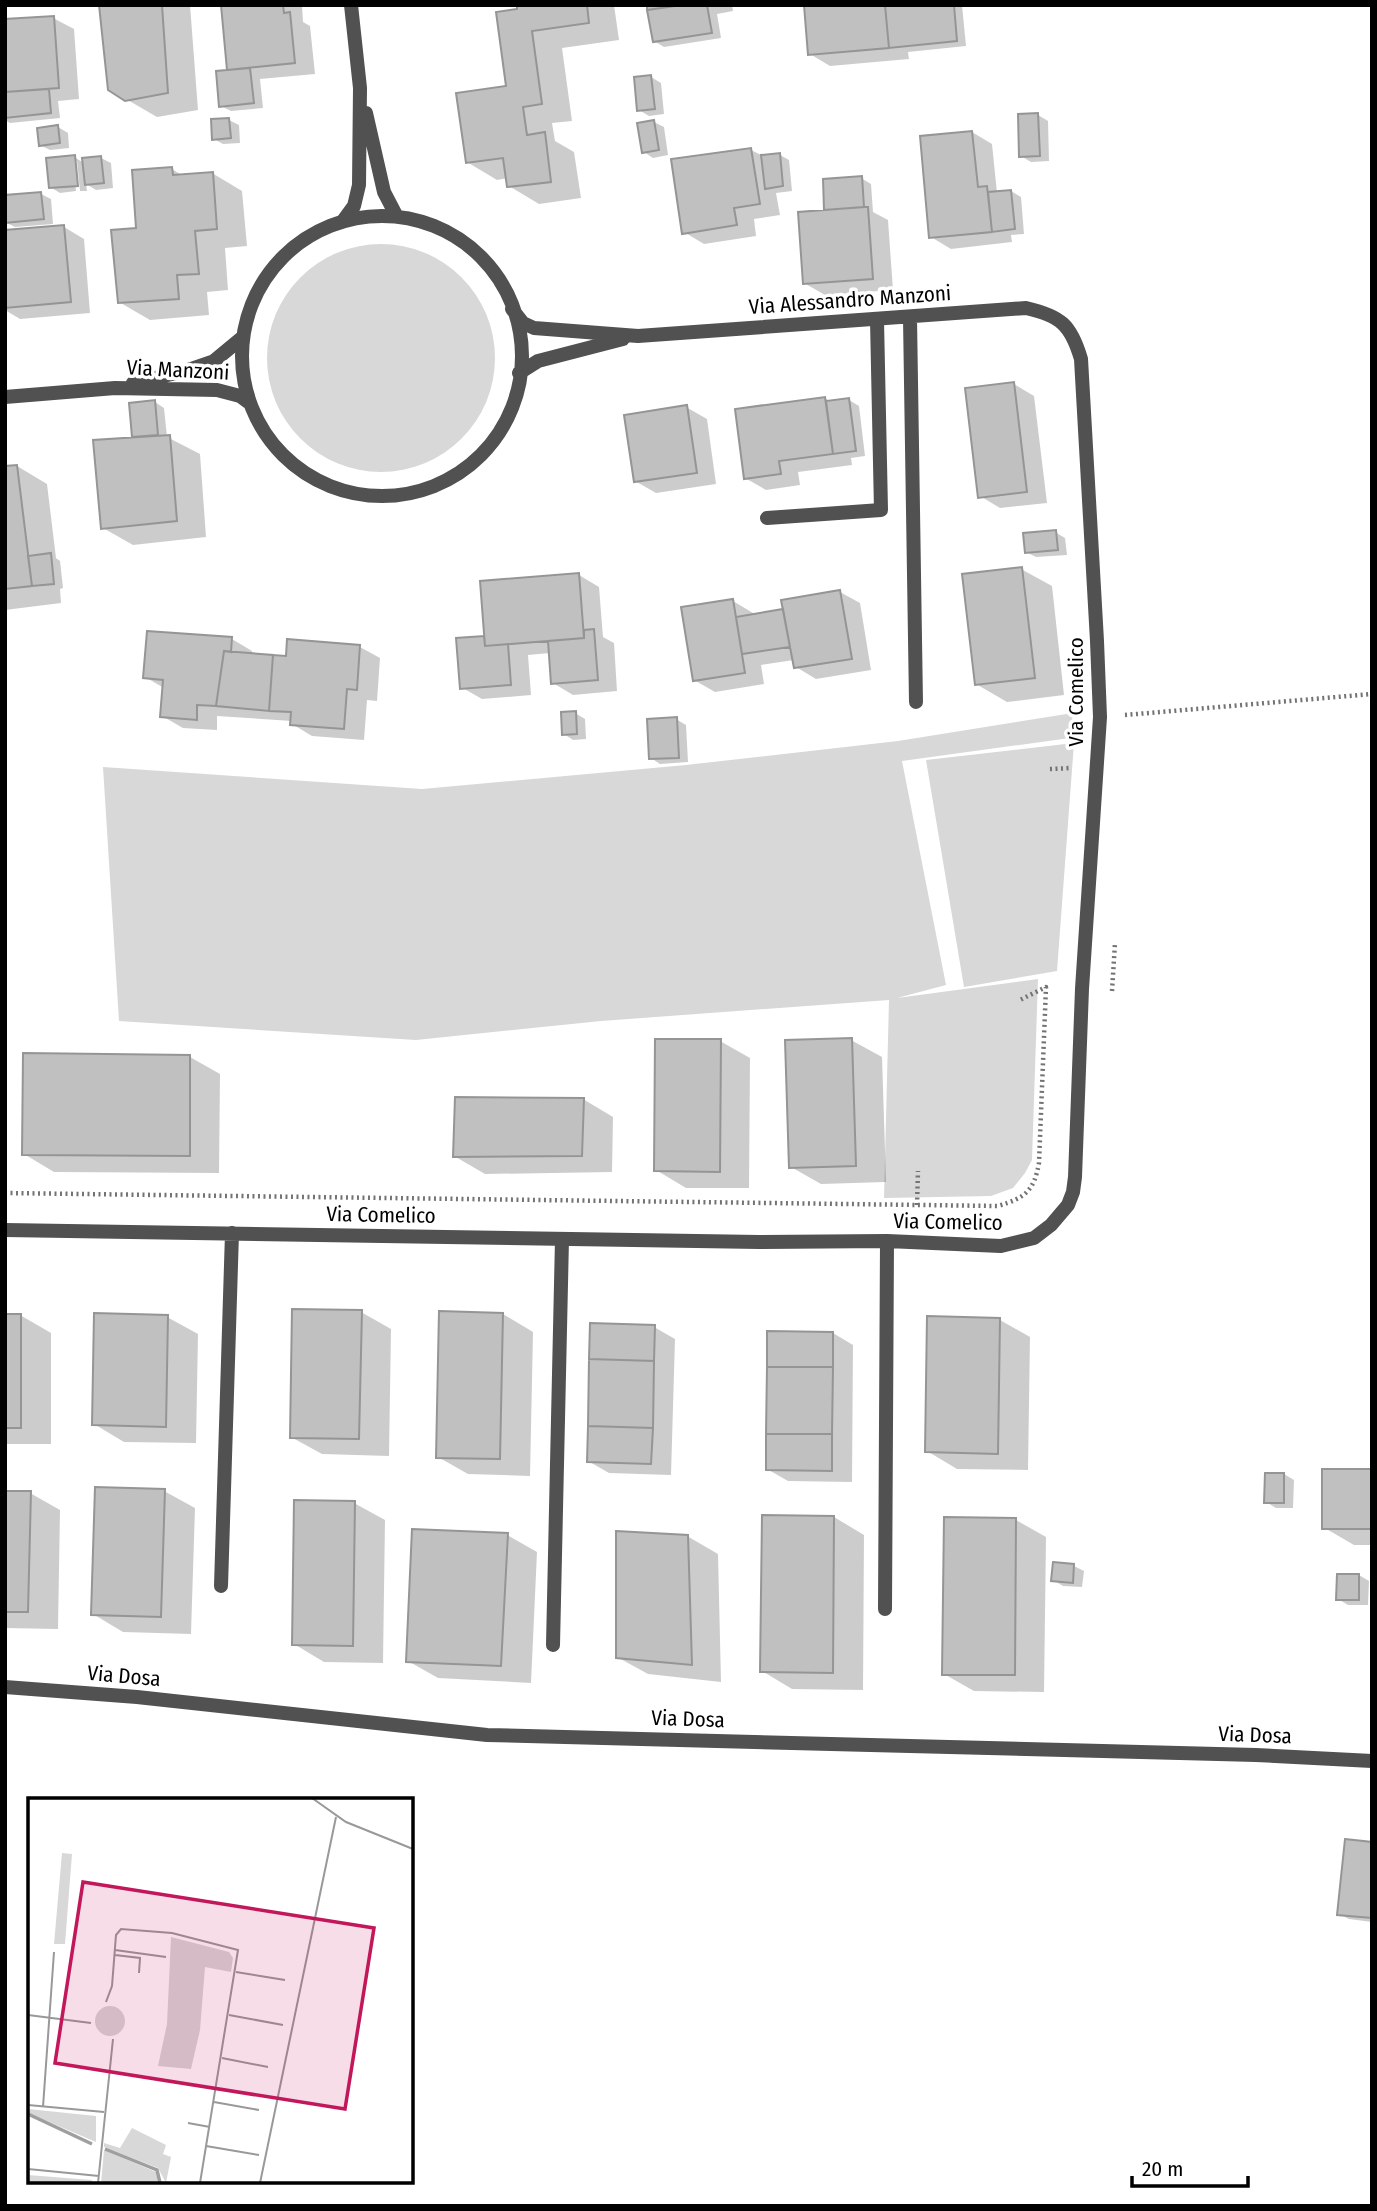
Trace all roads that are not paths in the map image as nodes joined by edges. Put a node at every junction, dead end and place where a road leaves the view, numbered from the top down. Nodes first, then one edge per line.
1 (351, 5) edge
2 (360, 88) junction
3 (396, 215) junction
4 (343, 220) junction
5 (512, 309) junction
6 (910, 318) junction
7 (877, 320) junction
8 (1062, 322) joint
9 (638, 336) junction
10 (243, 337) junction
11 (519, 373) junction
12 (115, 388) junction
13 (5, 397) edge
14 (248, 402) junction
15 (767, 518) dead end
16 (916, 702) dead end
17 (5, 1230) edge
18 (232, 1233) junction
19 (562, 1239) junction
20 (887, 1241) junction
21 (221, 1586) dead end
22 (885, 1609) dead end
23 (553, 1645) dead end
24 (5, 1687) edge
25 (1372, 1761) edge

1 - 2 street
2 - 3 street
2 - 4 street
3 - 4 street
3 - 5 street
4 - 10 street
5 - 9 street
5 - 11 street
6 - 7 street, Via Alessandro Manzoni
6 - 8 street, Via Alessandro Manzoni
6 - 16 street
7 - 9 street, Via Alessandro Manzoni
7 - 15 street
8 - 20 street, Via Comelico
9 - 11 street
10 - 12 street, Via Manzoni
10 - 14 street
11 - 14 street
12 - 13 street
12 - 14 street, Via Manzoni
17 - 18 street, Via Comelico
18 - 19 street, Via Comelico
18 - 21 street
19 - 20 street, Via Comelico
19 - 23 street
20 - 22 street
24 - 25 street, Via Dosa

